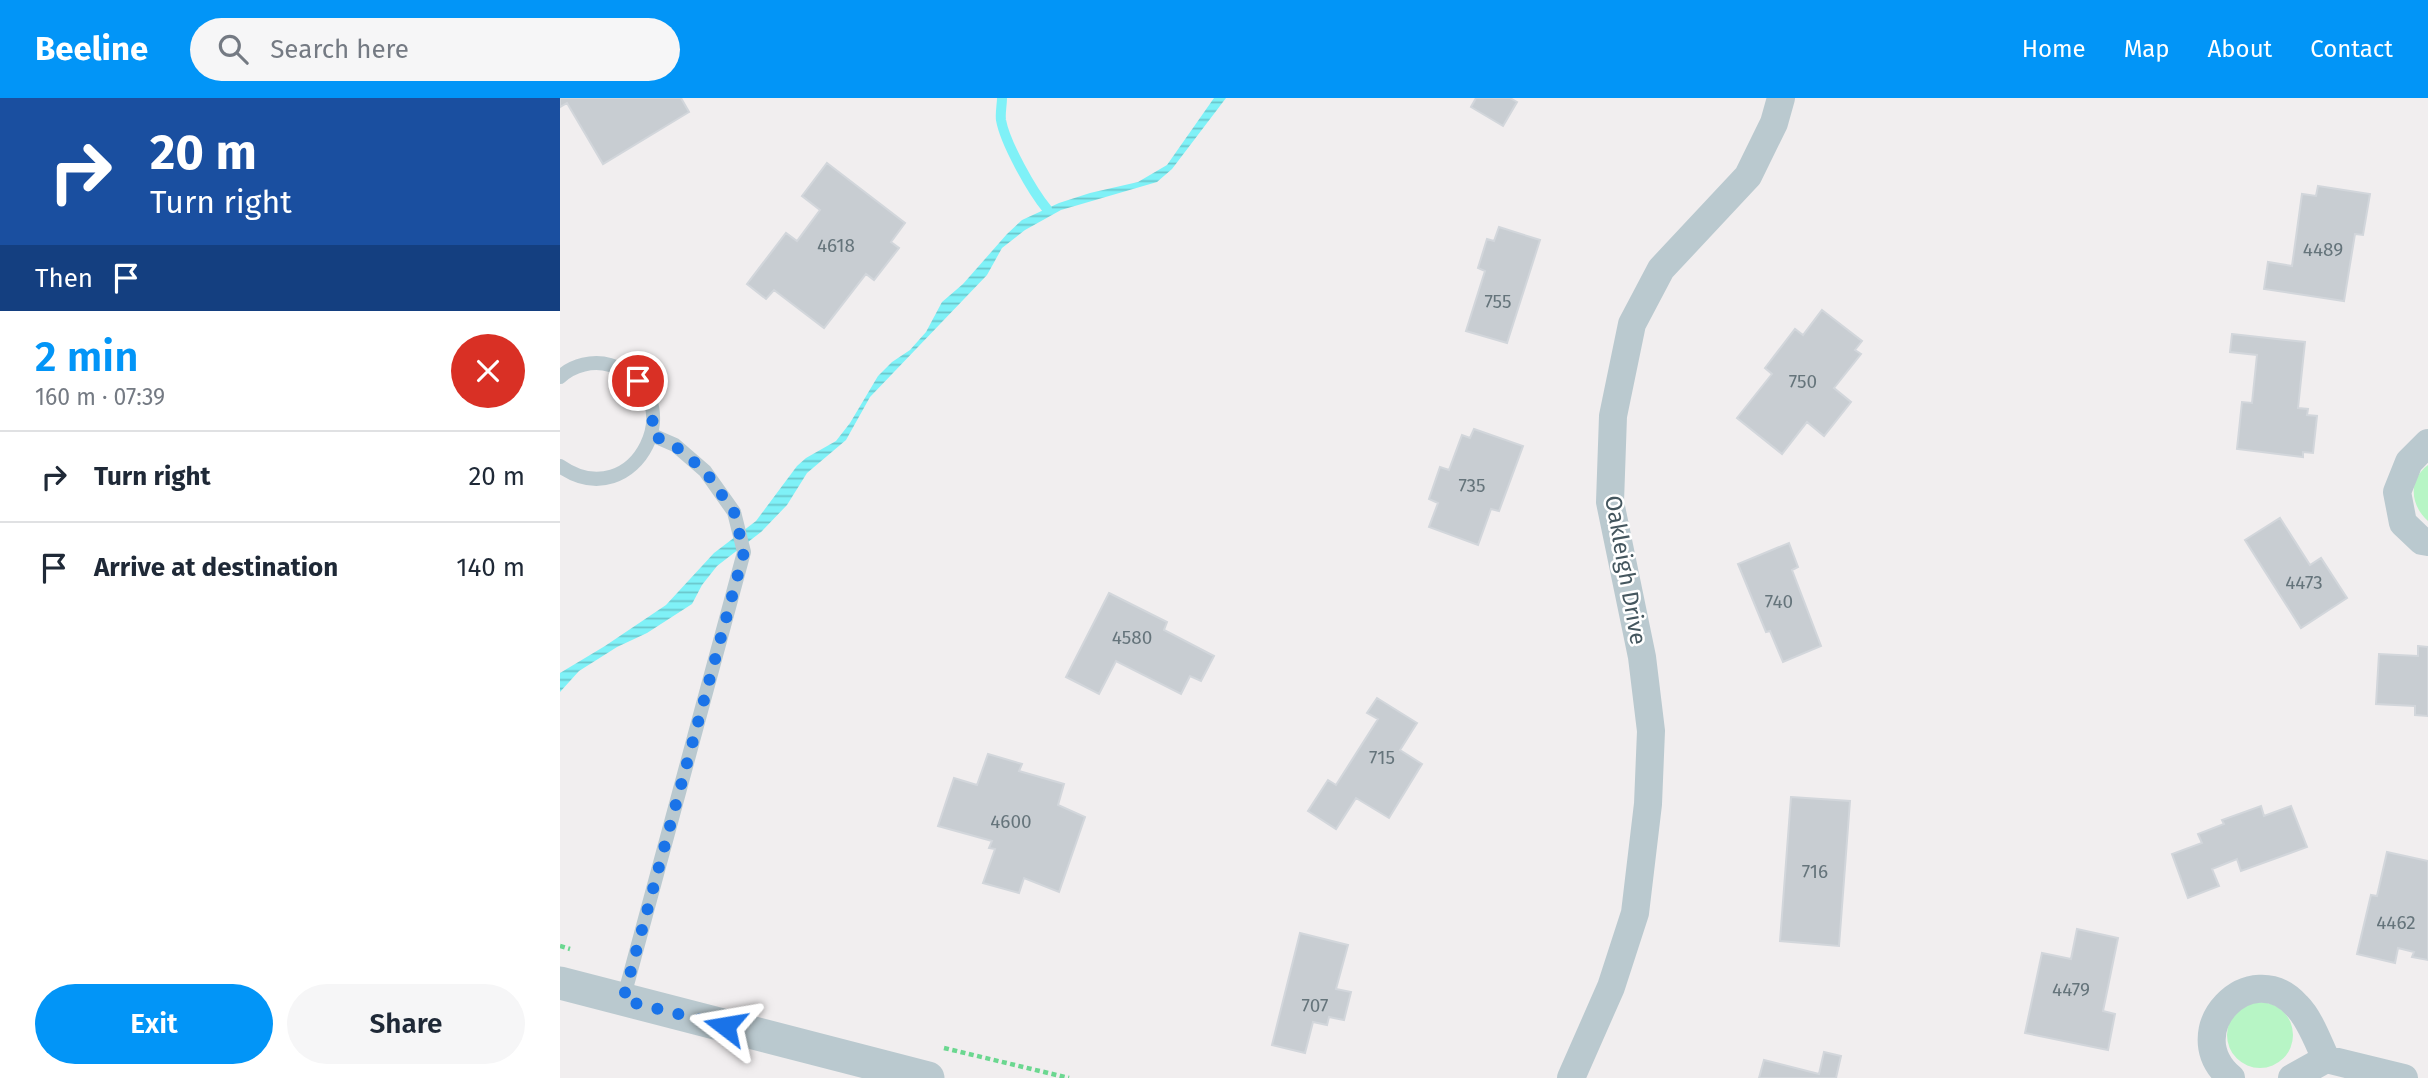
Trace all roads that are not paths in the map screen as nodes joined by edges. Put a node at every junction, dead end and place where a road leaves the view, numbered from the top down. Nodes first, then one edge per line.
1 (1781, 98) edge
2 (560, 377) edge
3 (652, 435) junction
4 (2428, 443) edge
5 (560, 466) edge
6 (2428, 542) edge
7 (560, 983) edge
8 (623, 1000) junction
9 (2326, 1059) junction
10 (928, 1078) edge
11 (1571, 1078) edge
12 (2231, 1078) edge
13 (2292, 1078) edge
14 (2404, 1078) edge

1 - 11 street, Oakleigh Drive
2 - 3 lane
3 - 5 lane
3 - 8 lane
4 - 6 street
7 - 8 street
8 - 10 street
9 - 12 street
9 - 13 street
9 - 14 street

